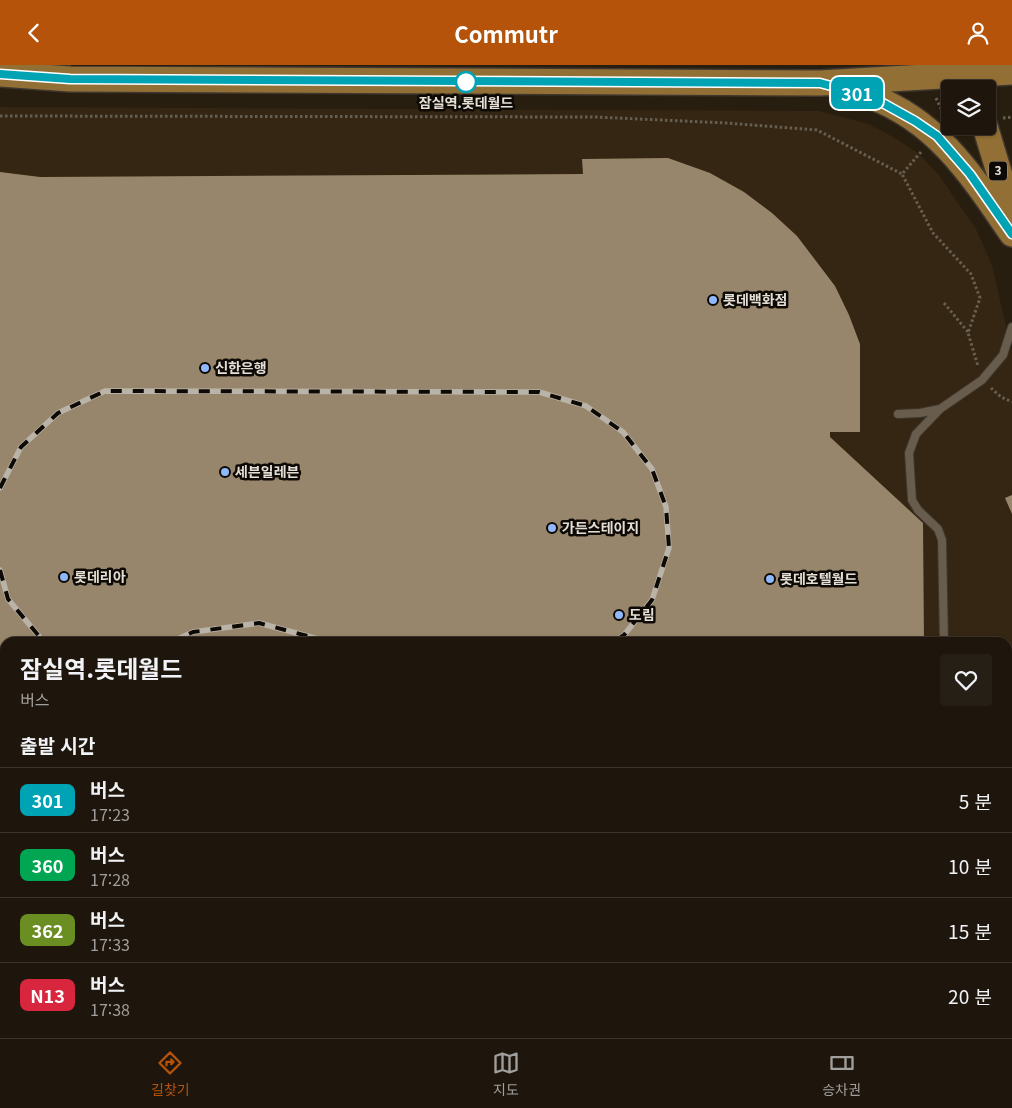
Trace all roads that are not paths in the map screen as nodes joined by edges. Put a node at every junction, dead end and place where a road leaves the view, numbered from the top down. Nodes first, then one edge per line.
1 (1012, 72) edge
2 (970, 73) edge
3 (0, 74) edge
4 (820, 83) junction
5 (988, 135) edge
6 (1012, 215) edge
7 (1012, 234) edge
8 (1012, 327) edge
9 (940, 409) junction
10 (898, 414) dead end
11 (944, 637) edge

1 - 2 main road
2 - 4 main road
3 - 4 main road
4 - 7 main road
5 - 6 main road, 3
8 - 9 lane
9 - 10 lane
9 - 11 lane

